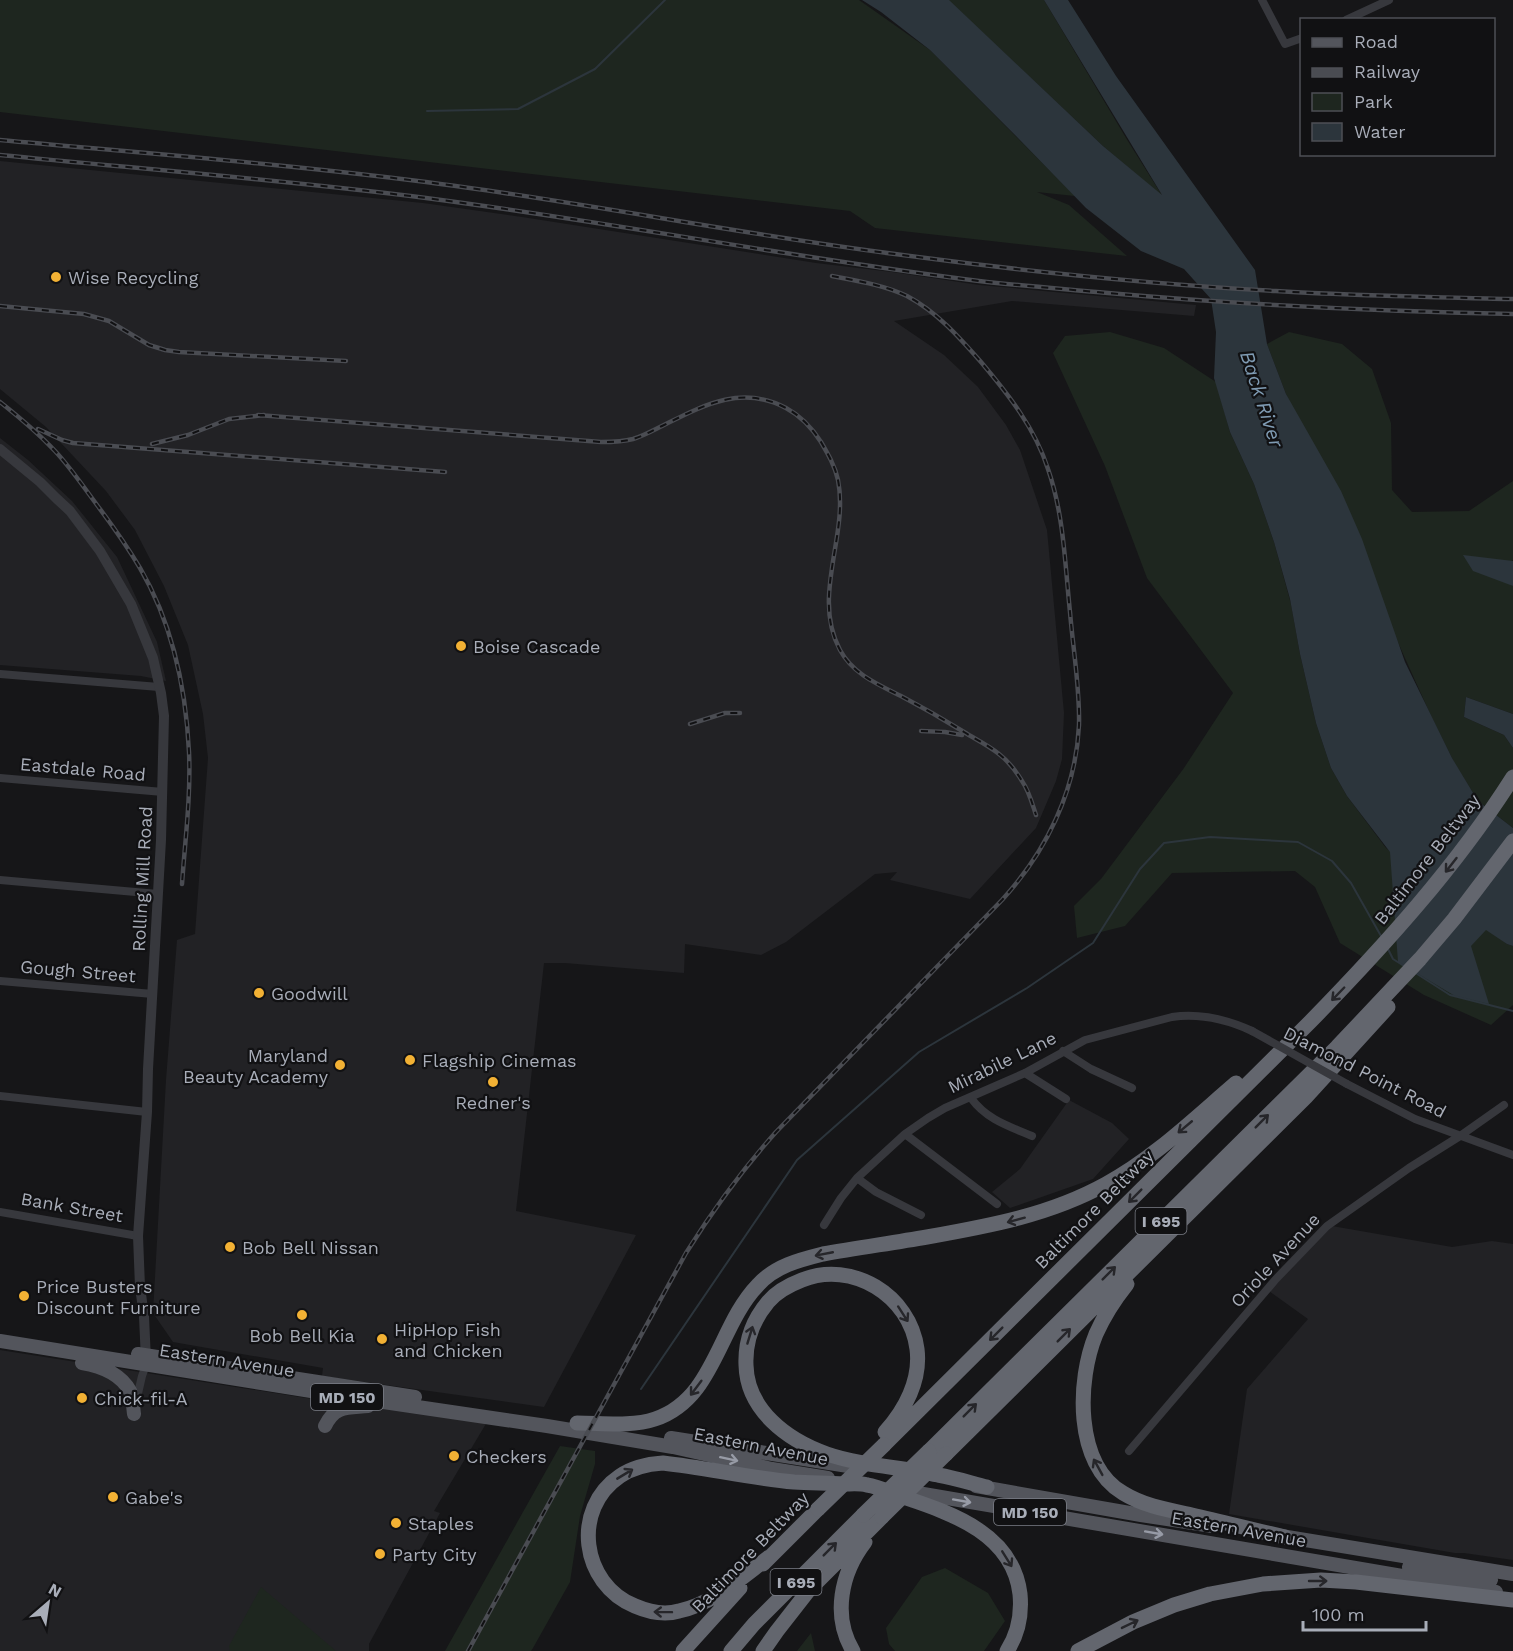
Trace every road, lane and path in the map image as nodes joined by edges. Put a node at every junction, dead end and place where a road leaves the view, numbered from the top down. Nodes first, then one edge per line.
1 (1262, 0) edge
2 (1389, 0) edge
3 (1350, 18) edge
4 (1300, 39) edge
5 (0, 449) edge
6 (0, 674) edge
7 (159, 687) junction
8 (1513, 777) edge
9 (0, 778) edge
10 (163, 792) junction
11 (1513, 842) edge
12 (0, 880) edge
13 (158, 894) junction
14 (0, 981) edge
15 (153, 993) junction
16 (1395, 993) junction
17 (1310, 1022) junction
18 (1239, 1025) joint
19 (1063, 1051) junction
20 (1025, 1073) junction
21 (1132, 1088) dead end
22 (0, 1096) edge
23 (971, 1098) junction
24 (1066, 1099) dead end
25 (1504, 1105) dead end
26 (147, 1113) junction
27 (905, 1134) junction
28 (1032, 1136) dead end
29 (1460, 1136) junction
30 (1513, 1155) edge
31 (857, 1178) junction
32 (1203, 1198) junction
33 (997, 1204) dead end
34 (0, 1212) edge
35 (921, 1215) dead end
36 (824, 1225) dead end
37 (138, 1236) junction
38 (2, 1338) edge
39 (146, 1360) junction
40 (397, 1404) junction
41 (134, 1414) joint
42 (578, 1423) junction
43 (325, 1426) dead end
44 (880, 1444) junction
45 (1129, 1450) dead end
46 (866, 1484) junction
47 (987, 1487) junction
48 (882, 1516) junction
49 (1285, 1537) junction
50 (1270, 1553) junction
51 (769, 1557) junction
52 (1508, 1573) edge
53 (1513, 1594) edge
54 (1513, 1600) edge
55 (708, 1621) junction
56 (675, 1651) edge
57 (683, 1651) edge
58 (731, 1651) edge
59 (764, 1651) edge
60 (853, 1651) edge
61 (1007, 1651) edge
62 (1078, 1651) edge

1 - 4 street
2 - 3 street
5 - 7 street, Rolling Mill Road
6 - 7 street
7 - 10 street, Rolling Mill Road
8 -> 17 highway, Baltimore Beltway / I 695
9 - 10 street, Eastdale Road
10 - 13 street, Rolling Mill Road
11 - 16 highway, I 695
12 - 13 street
13 - 15 street, Rolling Mill Road
14 - 15 street, Gough Street
15 - 26 street, Rolling Mill Road
16 - 32 highway
58 -> 16 highway, I 695, bridge
17 -> 42 highway
17 -> 44 highway, Baltimore Beltway / I 695
18 - 19 street, Mirabile Lane
18 - 29 street, Diamond Point Road, bridge
19 - 20 street, Mirabile Lane
19 - 21 street
20 - 23 street, Mirabile Lane
20 - 24 street
22 - 26 street
23 - 27 street, Mirabile Lane
23 - 28 street
25 - 29 street, Oriole Avenue
26 - 37 street, Rolling Mill Road
27 - 31 street, Mirabile Lane
27 - 33 street
29 - 30 street, Diamond Point Road
29 - 45 street, Oriole Avenue
31 - 35 street
31 - 36 street, Mirabile Lane
48 -> 32 highway, bridge
49 -> 32 highway
34 - 37 street, Bank Street
37 - 39 street, Rolling Mill Road
38 - 39 main road, Eastern Avenue / MD 150
38 - 41 main road
39 - 40 main road, Eastern Avenue / MD 150
39 - 41 street
39 - 42 main road, Eastern Avenue / MD 150
40 - 43 main road
40 -> 46 main road, Eastern Avenue / MD 150
42 - 47 main road, Eastern Avenue / MD 150
47 -> 44 highway
44 - 51 highway, Baltimore Beltway / I 695, bridge
46 -> 50 main road, Eastern Avenue / MD 150
51 -> 46 highway
46 -> 61 highway
47 - 49 main road, Eastern Avenue / MD 150
48 - 59 highway
48 - 60 highway
49 - 52 main road, Eastern Avenue / MD 150
50 - 52 main road
50 - 53 main road, Eastern Avenue / MD 150
51 - 55 highway, Baltimore Beltway / I 695
62 -> 54 highway
55 - 56 highway
55 - 57 highway, Baltimore Beltway / I 695

